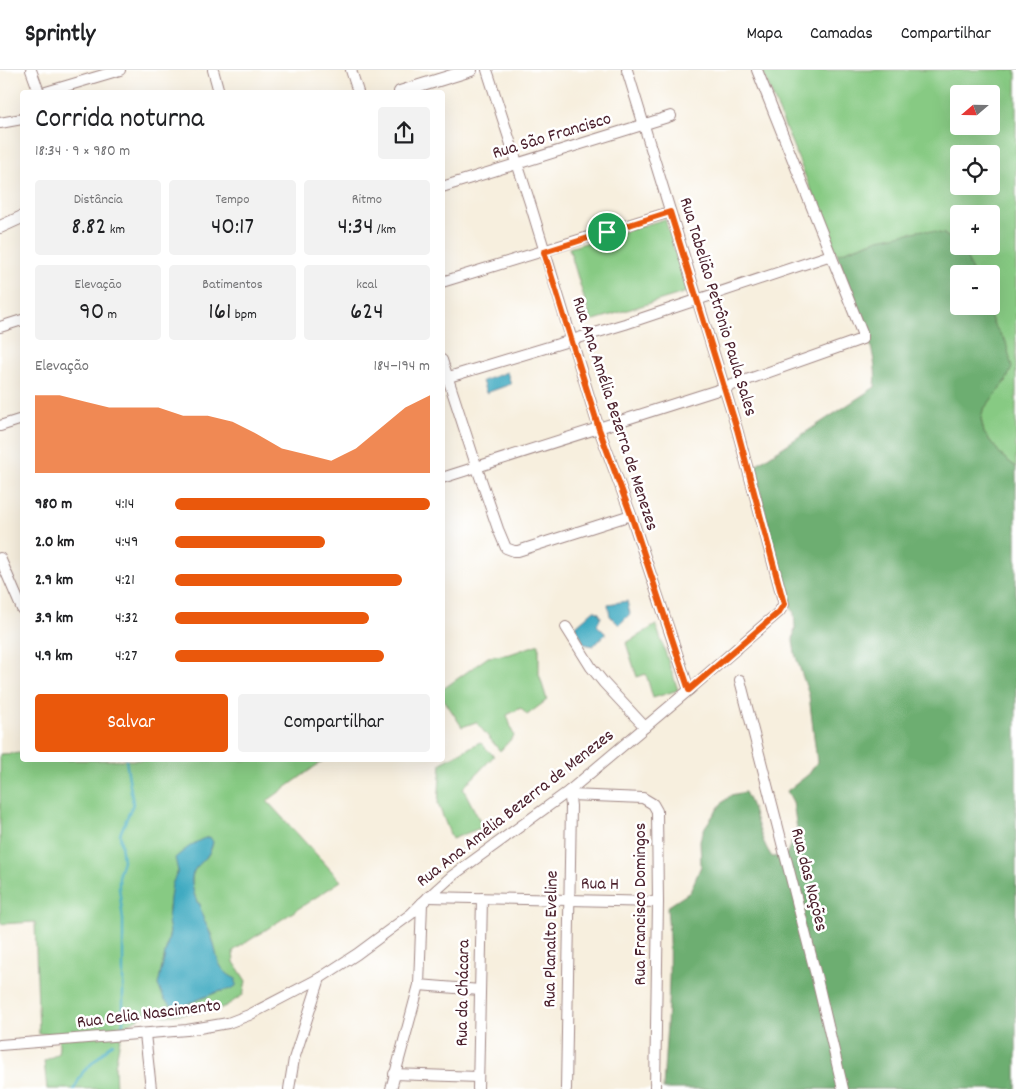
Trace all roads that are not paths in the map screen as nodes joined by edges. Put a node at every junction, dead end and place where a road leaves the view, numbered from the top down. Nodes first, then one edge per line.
1 (31, 70) edge
2 (120, 70) edge
3 (212, 70) edge
4 (351, 70) edge
5 (471, 70) edge
6 (487, 70) edge
7 (627, 70) edge
8 (757, 70) edge
9 (38, 90) edge
10 (53, 90) edge
11 (218, 90) edge
12 (357, 90) edge
13 (406, 90) edge
14 (671, 116) dead end
15 (20, 119) edge
16 (0, 123) edge
17 (644, 125) junction
18 (518, 165) junction
19 (445, 186) edge
20 (670, 212) junction
21 (20, 218) edge
22 (0, 227) edge
23 (544, 252) junction
24 (831, 255) junction
25 (445, 281) edge
26 (697, 299) junction
27 (20, 321) edge
28 (0, 327) edge
29 (572, 340) junction
30 (446, 378) edge
31 (724, 388) junction
32 (20, 420) edge
33 (0, 426) edge
34 (599, 429) junction
35 (476, 468) junction
36 (445, 477) edge
37 (631, 515) junction
38 (0, 558) edge
39 (20, 603) edge
40 (566, 627) dead end
41 (740, 680) dead end
42 (689, 690) junction
43 (645, 727) junction
44 (570, 793) junction
45 (482, 898) junction
46 (425, 900) junction
47 (569, 901) junction
48 (658, 902) junction
49 (320, 978) junction
50 (419, 985) junction
51 (480, 990) junction
52 (145, 1034) junction
53 (0, 1045) edge
54 (394, 1074) junction
55 (478, 1077) junction
56 (151, 1089) edge
57 (289, 1089) edge
58 (391, 1089) edge
59 (478, 1089) edge
60 (566, 1089) edge
61 (655, 1089) edge
62 (843, 1089) edge

1 - 9 street
2 - 10 street
3 - 11 street
4 - 12 street
5 - 13 main road
6 - 18 street, Rua Ana Amélia Bezerra de Menezes
7 - 17 street, Rua Tabelião Petrônio Paula Sales
8 - 24 street
14 - 17 street, Rua São Francisco
15 - 16 street
17 - 18 street, Rua São Francisco
17 - 20 street, Rua Tabelião Petrônio Paula Sales
18 - 19 street, Rua São Francisco
18 - 23 street, Rua Ana Amélia Bezerra de Menezes
20 - 23 street
20 - 26 street, Rua Tabelião Petrônio Paula Sales
21 - 22 main road
23 - 25 street
23 - 29 street, Rua Ana Amélia Bezerra de Menezes
24 - 26 street
24 - 31 street
26 - 29 street
26 - 31 street, Rua Tabelião Petrônio Paula Sales
27 - 28 street
29 - 30 street
29 - 34 street, Rua Ana Amélia Bezerra de Menezes
30 - 35 street
31 - 34 street
31 - 42 street, Rua Tabelião Petrônio Paula Sales
32 - 33 street
34 - 35 street
34 - 37 street, Rua Ana Amélia Bezerra de Menezes
35 - 36 street
35 - 37 street
37 - 42 street, Rua Ana Amélia Bezerra de Menezes
38 - 39 street
40 - 43 street
41 - 62 street, Rua das Nações
42 - 43 street, Rua Ana Amélia Bezerra de Menezes
43 - 44 street, Rua Ana Amélia Bezerra de Menezes
44 - 46 street, Rua Ana Amélia Bezerra de Menezes
44 - 47 street, Rua Planalto Eveline
44 - 48 street, Rua Francisco Domingos
45 - 46 street, Rua H
45 - 47 street, Rua H
45 - 51 street, Rua da Chácara
46 - 49 street, Rua Celia Nascimento
46 - 50 street, Rua Ana Amélia Bezerra de Menezes
47 - 48 street, Rua H
47 - 60 street, Rua Planalto Eveline
48 - 61 street, Rua Francisco Domingos
49 - 52 street, Rua Celia Nascimento
49 - 57 street
50 - 51 street
50 - 54 street, Rua Ana Amélia Bezerra de Menezes
51 - 55 street, Rua da Chácara
52 - 53 street, Rua Celia Nascimento
52 - 56 street
54 - 55 street
54 - 58 street, Rua Ana Amélia Bezerra de Menezes
55 - 59 street, Rua da Chácara

